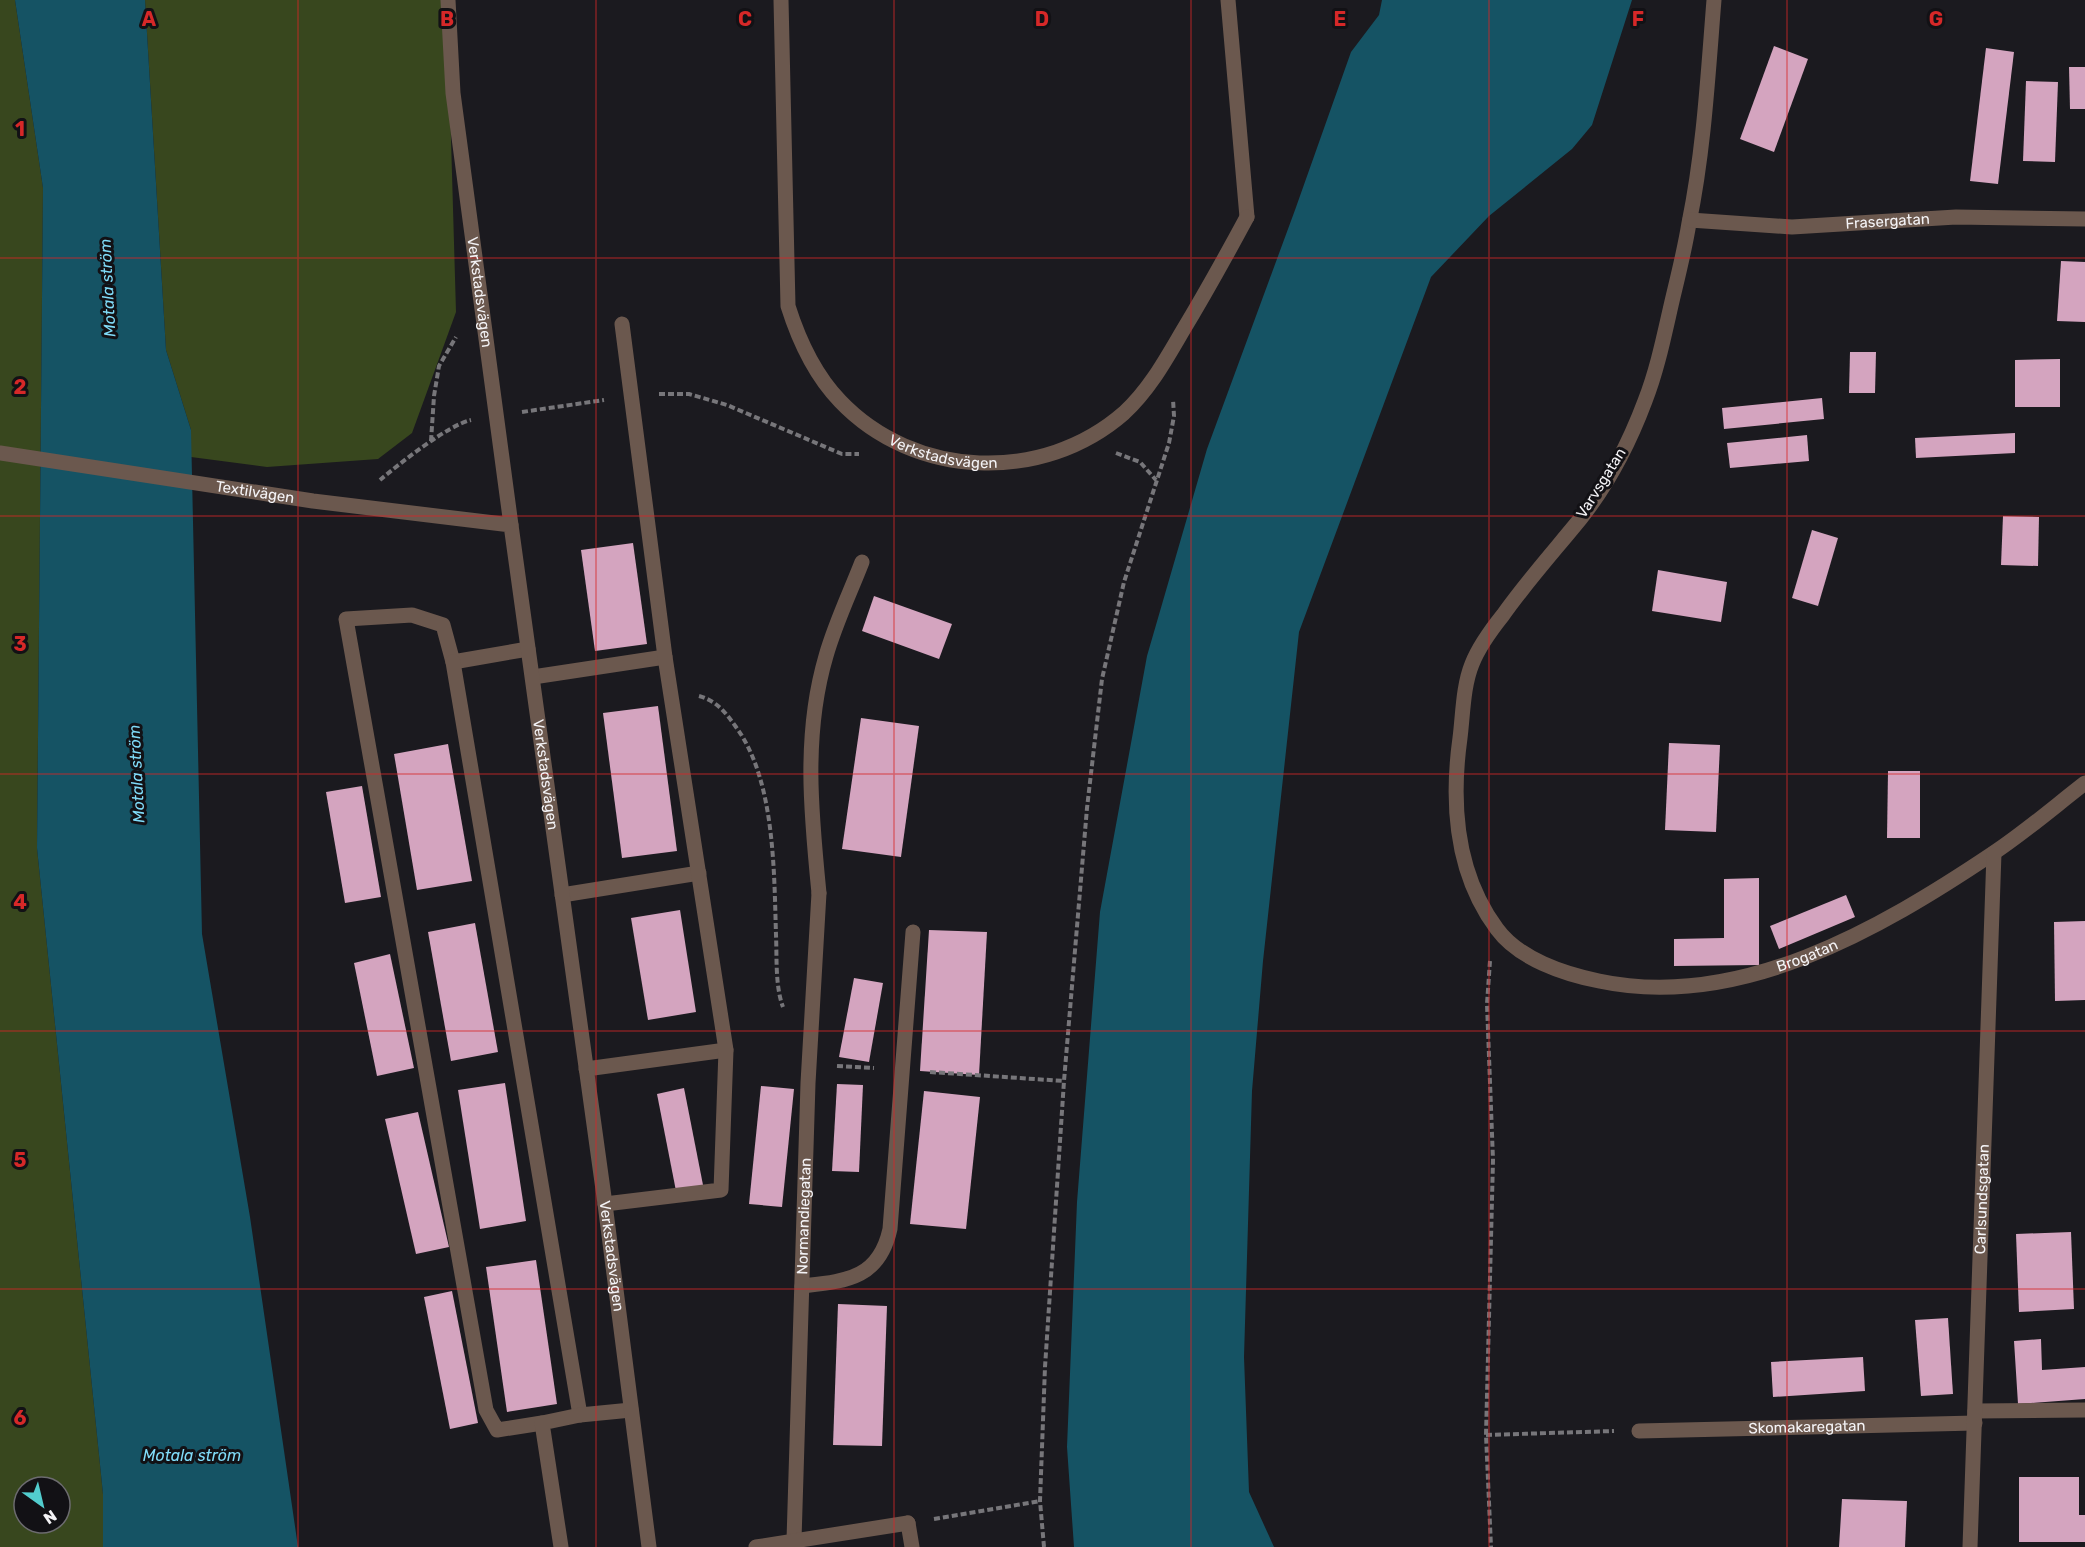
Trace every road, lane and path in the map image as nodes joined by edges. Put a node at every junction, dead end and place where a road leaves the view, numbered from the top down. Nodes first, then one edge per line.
1 (448, 0) edge
2 (781, 0) edge
3 (1228, 0) edge
4 (1714, 0) edge
5 (2085, 219) edge
6 (1690, 220) junction
7 (482, 296) junction
8 (622, 324) dead end
9 (1166, 360) junction
10 (630, 396) junction
11 (894, 441) junction
12 (431, 442) dead end
13 (1081, 442) junction
14 (0, 453) edge
15 (1156, 480) junction
16 (511, 525) junction
17 (862, 562) dead end
18 (528, 649) junction
19 (665, 657) junction
20 (453, 662) junction
21 (532, 677) junction
22 (671, 697) junction
23 (2085, 783) edge
24 (1995, 853) junction
25 (699, 873) junction
26 (562, 895) junction
27 (913, 932) dead end
28 (1498, 932) junction
29 (810, 1035) junction
30 (726, 1050) junction
31 (809, 1064) junction
32 (586, 1069) junction
33 (902, 1070) junction
34 (1064, 1081) junction
35 (604, 1204) junction
36 (802, 1286) junction
37 (631, 1410) junction
38 (2085, 1410) edge
39 (580, 1416) junction
40 (1975, 1417) junction
41 (543, 1423) junction
42 (1639, 1431) joint
43 (1486, 1435) junction
44 (1040, 1501) junction
45 (908, 1523) junction
46 (794, 1540) junction
47 (561, 1547) edge
48 (649, 1547) edge
49 (758, 1547) edge
50 (912, 1547) edge
51 (1044, 1547) edge
52 (1491, 1547) edge
53 (1970, 1547) edge

1 - 7 street, Verkstadsvägen
2 - 11 street, Verkstadsvägen
3 - 9 street, Verkstadsvägen
4 - 6 street, Varvsgatan
5 - 6 street, Frasergatan
6 - 28 street, Varvsgatan
7 - 12 path
7 - 16 street, Verkstadsvägen
8 - 10 street
9 - 13 street, Verkstadsvägen
9 - 15 path
10 - 11 path
10 - 19 street
11 - 13 street, Verkstadsvägen
13 - 15 path
14 - 16 street, Textilvägen
15 - 34 path
16 - 18 street, Verkstadsvägen
17 - 29 street, Normandiegatan
18 - 20 street
18 - 21 street, Verkstadsvägen
19 - 21 street
19 - 22 street
20 - 39 street
20 - 41 street
21 - 26 street, Verkstadsvägen
22 - 25 street
22 - 29 path
23 - 24 street, Brogatan
24 - 28 street, Brogatan
24 - 40 street, Carlsundsgatan
25 - 26 street
25 - 30 street
26 - 32 street, Verkstadsvägen
27 - 33 street
28 - 43 path
29 - 31 street, Normandiegatan
30 - 32 street
30 - 35 street
31 - 33 path
31 - 36 street, Normandiegatan
32 - 35 street, Verkstadsvägen
33 - 34 path
33 - 36 street
34 - 44 path
35 - 37 street, Verkstadsvägen
36 - 46 street, Normandiegatan
37 - 39 street
37 - 48 street, Verkstadsvägen
38 - 40 street, Skomakaregatan
39 - 41 street
40 - 42 street, Skomakaregatan
40 - 53 street, Carlsundsgatan
41 - 47 street
42 - 43 path
43 - 52 path
44 - 45 path
44 - 51 path
45 - 46 street
45 - 50 street
46 - 49 street

